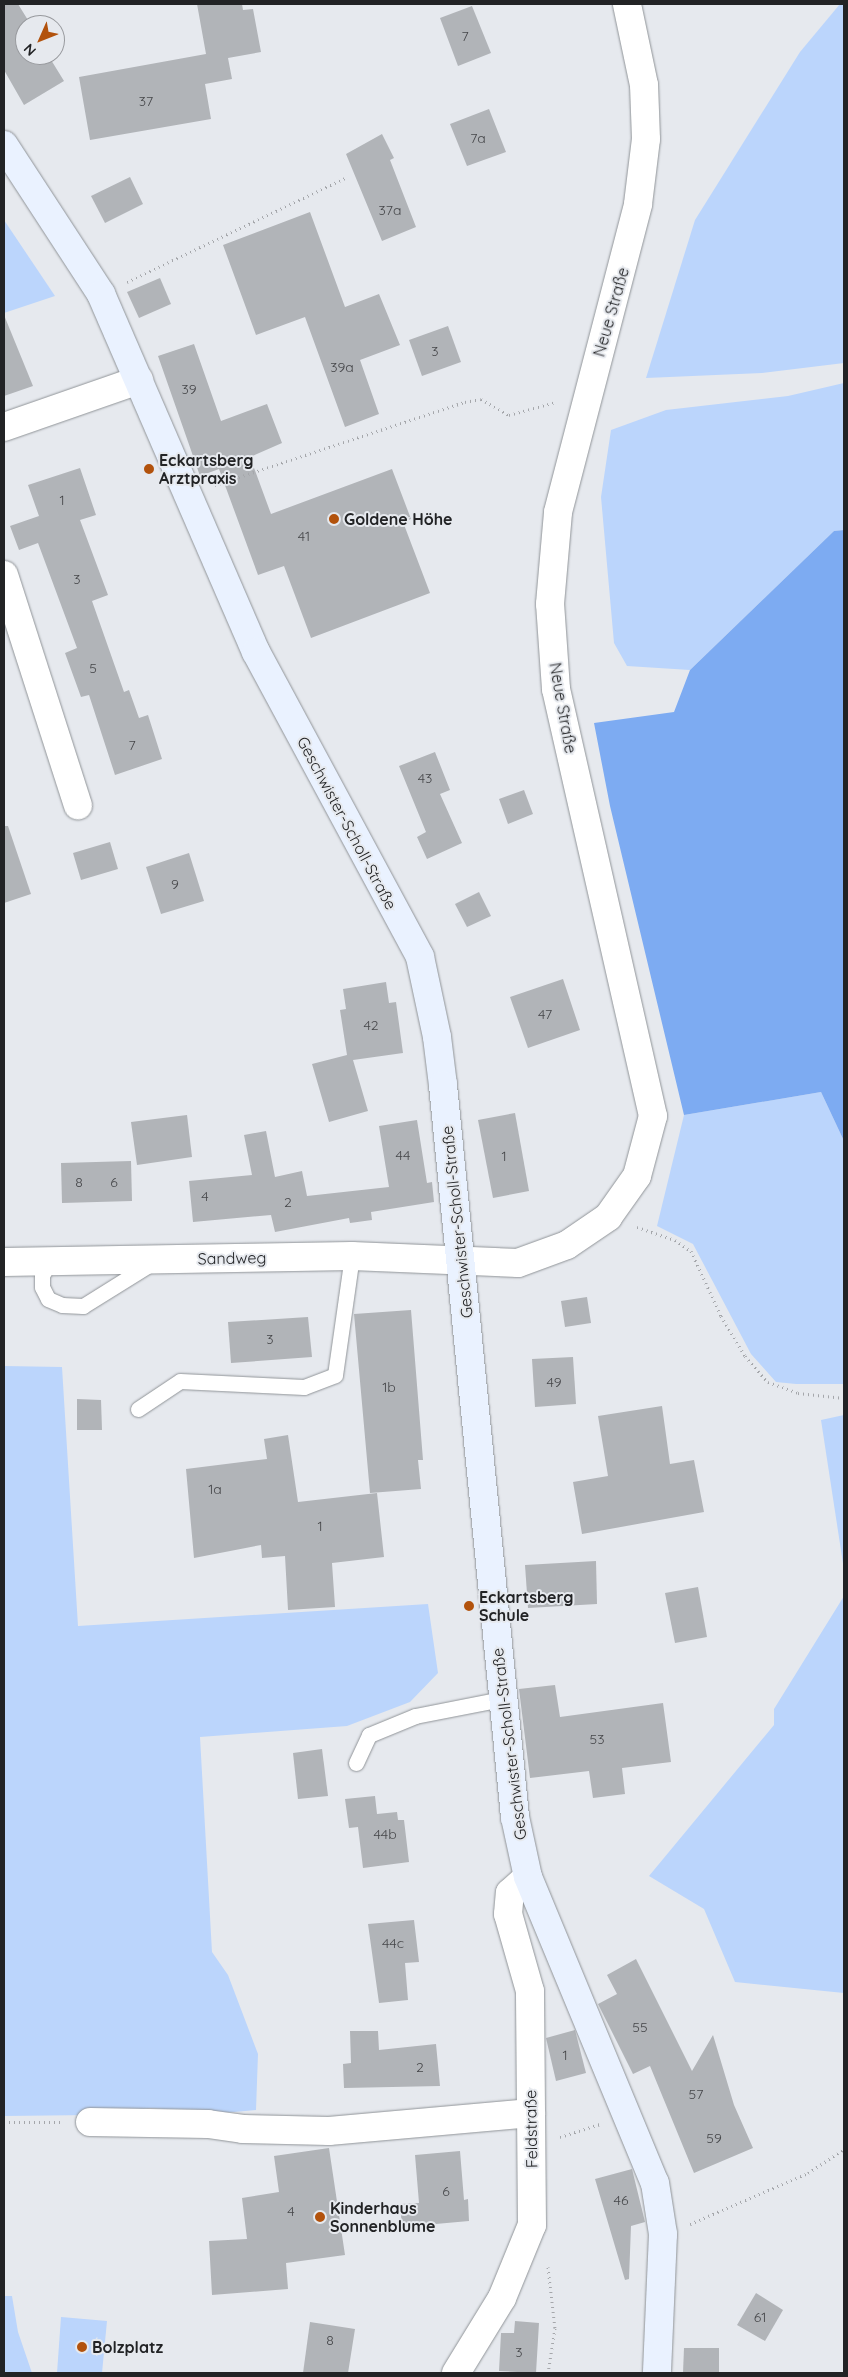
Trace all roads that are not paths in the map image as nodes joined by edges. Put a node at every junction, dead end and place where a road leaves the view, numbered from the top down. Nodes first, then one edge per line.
1 (627, 4) edge
2 (4, 145) edge
3 (138, 380) junction
4 (4, 427) edge
5 (4, 575) edge
6 (78, 804) dead end
7 (352, 1256) junction
8 (461, 1258) junction
9 (51, 1259) junction
10 (159, 1259) junction
11 (4, 1262) edge
12 (138, 1409) dead end
13 (502, 1699) junction
14 (356, 1763) dead end
15 (528, 1877) junction
16 (531, 2113) junction
17 (90, 2122) road end
18 (456, 2373) edge
19 (657, 2373) edge

1 - 8 street, Neue Straße
2 - 3 street, Geschwister-Scholl-Straße
3 - 4 street
3 - 8 street, Geschwister-Scholl-Straße
5 - 6 street
7 - 8 street, Sandweg
7 - 10 street, Sandweg
7 - 12 lane
8 - 13 street, Geschwister-Scholl-Straße
9 - 10 street, Sandweg
9 - 10 lane
9 - 11 street, Sandweg
13 - 14 lane
13 - 15 street, Geschwister-Scholl-Straße
15 - 16 street, Feldstraße
15 - 19 street, Geschwister-Scholl-Straße
16 - 17 street
16 - 18 street, Feldstraße

